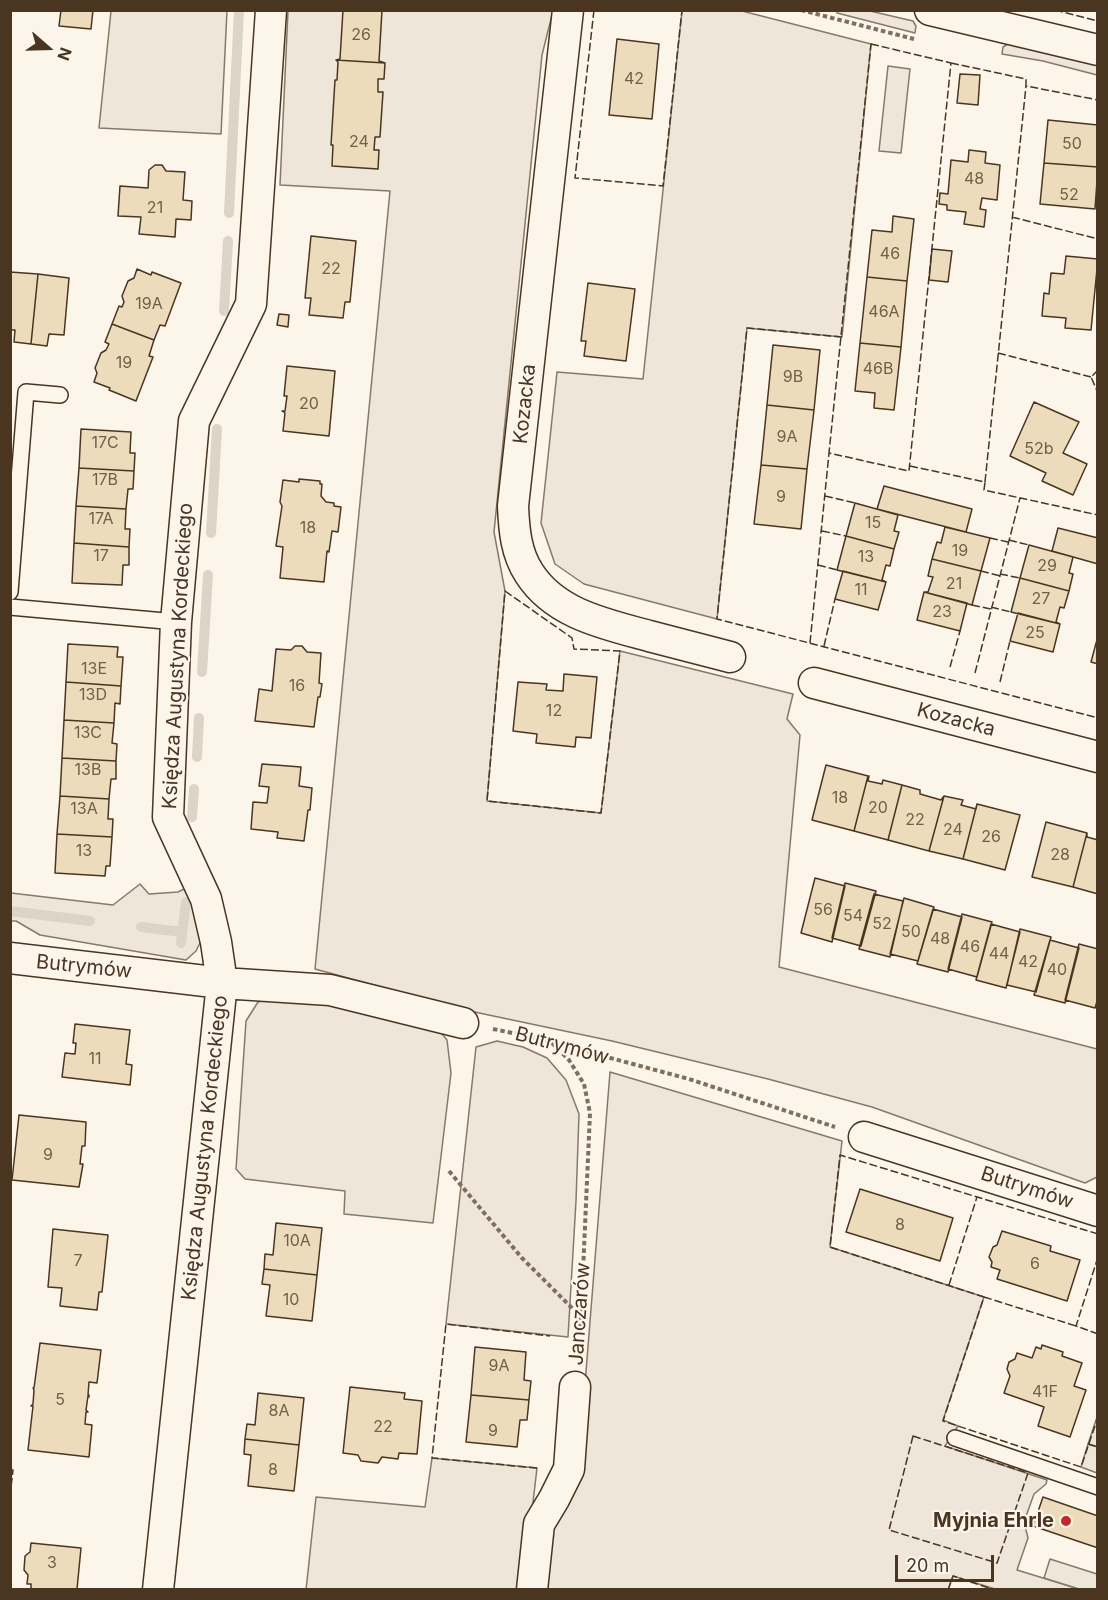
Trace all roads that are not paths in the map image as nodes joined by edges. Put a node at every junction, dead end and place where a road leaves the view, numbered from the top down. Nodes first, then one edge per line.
1 (271, 10) edge
2 (568, 10) edge
3 (930, 10) edge
4 (974, 16) edge
5 (1098, 50) edge
6 (60, 395) dead end
7 (10, 592) edge
8 (10, 607) edge
9 (176, 622) junction
10 (730, 657) dead end
11 (814, 683) dead end
12 (1098, 758) edge
13 (10, 958) edge
14 (222, 982) junction
15 (463, 1023) road end
16 (864, 1137) road end
17 (1098, 1211) edge
18 (576, 1388) road end
19 (955, 1438) dead end
20 (1098, 1487) edge
21 (158, 1590) edge
22 (531, 1590) edge

1 - 9 street, Księdza Augustyna Kordeckiego
2 - 10 street, Kozacka
3 - 4 street
4 - 5 street
6 - 7 lane
8 - 9 lane
9 - 14 street, Księdza Augustyna Kordeckiego
11 - 12 street, Kozacka
13 - 14 street, Butrymów
14 - 15 street, Butrymów
14 - 21 street, Księdza Augustyna Kordeckiego
16 - 17 street, Butrymów
18 - 22 street, Janczarów
19 - 20 lane

